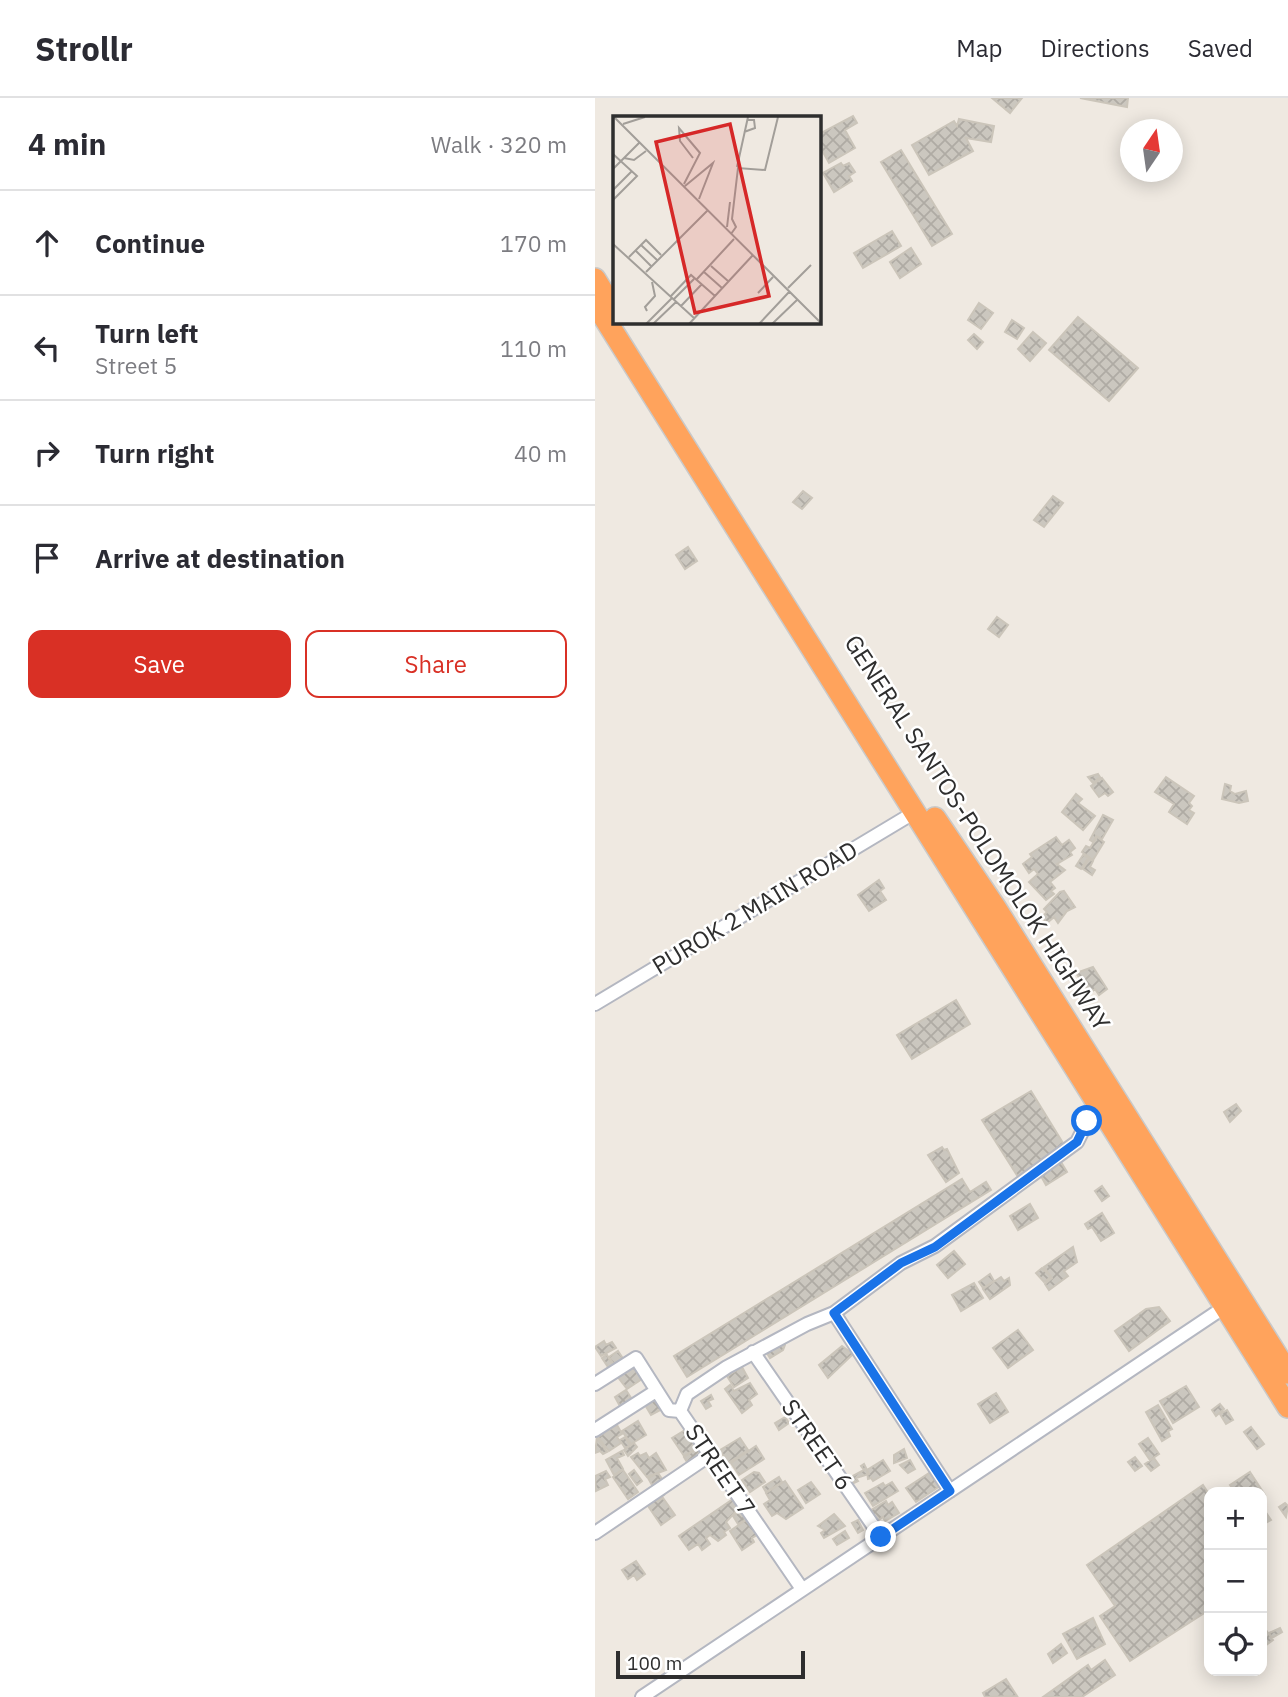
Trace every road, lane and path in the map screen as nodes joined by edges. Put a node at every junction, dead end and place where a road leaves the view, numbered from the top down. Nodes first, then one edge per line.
1 (595, 279) edge
2 (595, 303) edge
3 (613, 308) edge
4 (623, 324) edge
5 (915, 812) junction
6 (595, 1004) edge
7 (1097, 1102) junction
8 (1232, 1301) junction
9 (834, 1313) junction
10 (753, 1352) dead end
11 (1288, 1373) edge
12 (595, 1384) edge
13 (656, 1391) junction
14 (1288, 1408) edge
15 (680, 1411) junction
16 (595, 1430) edge
17 (710, 1455) junction
18 (950, 1491) junction
19 (595, 1533) edge
20 (881, 1537) junction
21 (802, 1590) junction
22 (642, 1697) edge

1 - 3 highway
2 - 5 highway
4 - 8 highway, GENERAL SANTOS-POLOMOLOK HIGHWAY
5 - 6 street, PUROK 2 MAIN ROAD
5 - 7 highway
7 - 8 highway
7 - 9 street
8 - 11 highway, GENERAL SANTOS-POLOMOLOK HIGHWAY
8 - 14 highway
8 - 18 street
9 - 15 street
9 - 18 street
10 - 20 street, STREET 6
12 - 13 street, STREET 7
13 - 15 street, STREET 7
13 - 16 street
15 - 17 street, STREET 7
17 - 19 street
17 - 21 street, STREET 7
18 - 20 street
20 - 21 street
21 - 22 street

